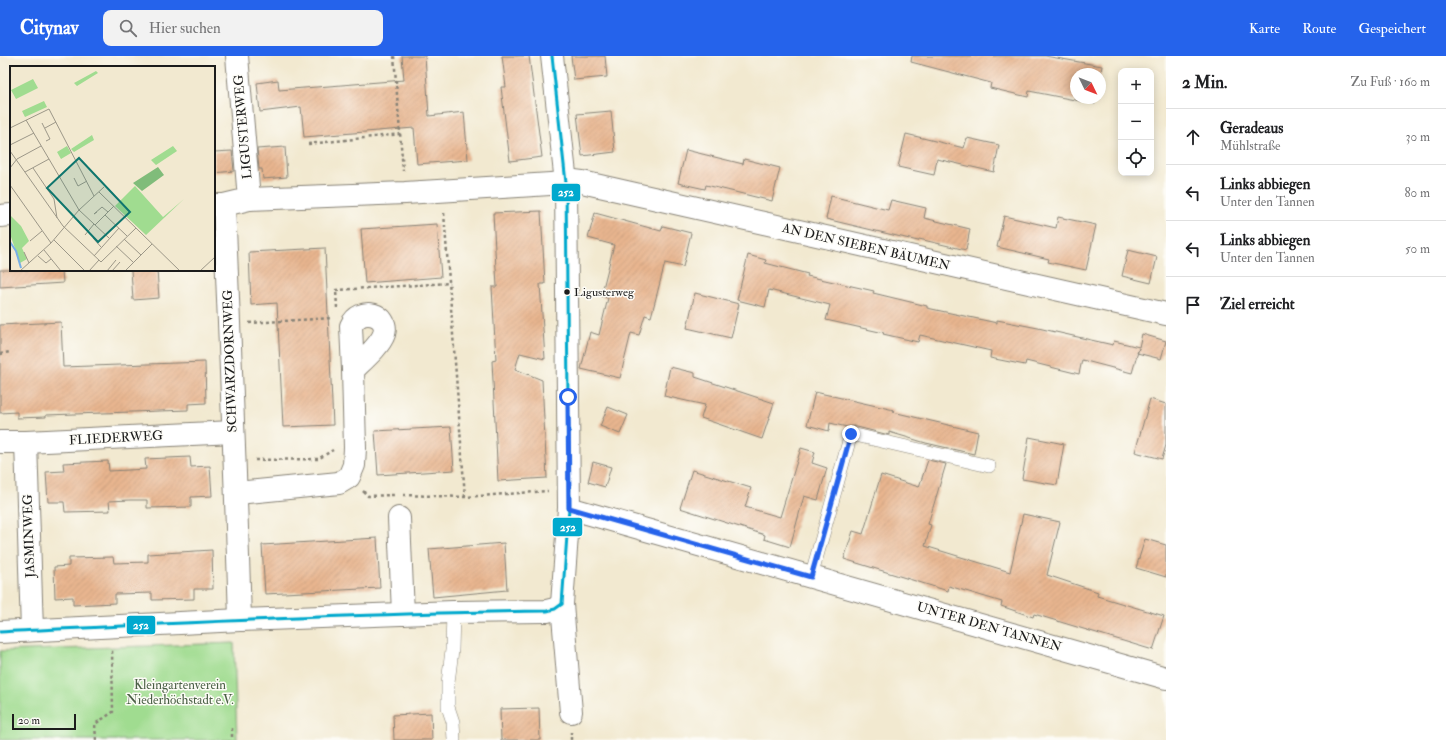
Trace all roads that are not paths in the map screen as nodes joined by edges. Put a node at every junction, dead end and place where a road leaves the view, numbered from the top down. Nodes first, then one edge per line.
1 (237, 56) edge
2 (552, 56) edge
3 (566, 182) junction
4 (249, 199) junction
5 (219, 205) edge
6 (10, 215) edge
7 (0, 216) edge
8 (1166, 314) edge
9 (353, 370) dead end
10 (233, 432) junction
11 (0, 442) edge
12 (26, 442) junction
13 (989, 466) dead end
14 (236, 493) junction
15 (569, 498) junction
16 (399, 518) dead end
17 (811, 577) junction
18 (562, 604) junction
19 (453, 612) junction
20 (403, 614) junction
21 (240, 620) junction
22 (32, 630) junction
23 (0, 632) edge
24 (1166, 678) edge
25 (571, 712) dead end
26 (454, 740) edge

1 - 4 street, LIGUSTERWEG
2 - 3 street
3 - 4 street
3 - 8 street, AN DEN SIEBEN BÄUMEN
3 - 15 street
4 - 5 street
5 - 10 street, SCHWARZDORNWEG
6 - 7 street
9 - 14 street
10 - 12 street, FLIEDERWEG
10 - 14 street, SCHWARZDORNWEG
11 - 12 street, FLIEDERWEG
12 - 22 street, JASMINWEG
13 - 17 lane
14 - 21 street, SCHWARZDORNWEG
15 - 17 street, UNTER DEN TANNEN
15 - 18 street
16 - 20 street
17 - 24 street, UNTER DEN TANNEN
18 - 19 street
18 - 25 street
19 - 20 street
19 - 26 lane
20 - 21 street
21 - 22 street
22 - 23 street

